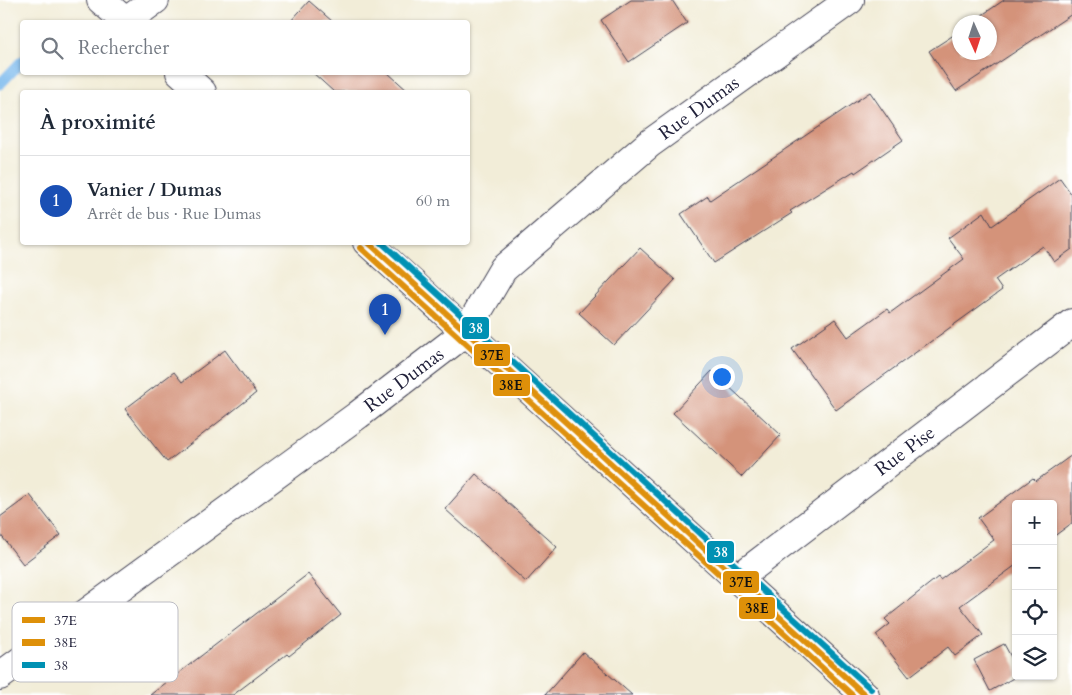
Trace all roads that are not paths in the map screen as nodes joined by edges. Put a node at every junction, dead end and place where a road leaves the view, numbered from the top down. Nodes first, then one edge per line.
1 (101, 0) edge
2 (155, 0) edge
3 (850, 0) edge
4 (123, 20) edge
5 (128, 20) edge
6 (183, 75) edge
7 (200, 90) edge
8 (370, 245) edge
9 (1072, 323) edge
10 (466, 332) junction
11 (737, 579) junction
12 (102, 602) edge
13 (12, 667) edge
14 (0, 676) edge
15 (865, 695) edge

1 - 4 street
2 - 5 street
3 - 10 street, Rue Dumas
6 - 7 street
8 - 10 street
9 - 11 street, Rue Pise
10 - 11 street
10 - 12 street, Rue Dumas
11 - 15 street
13 - 14 street, Rue Dumas

